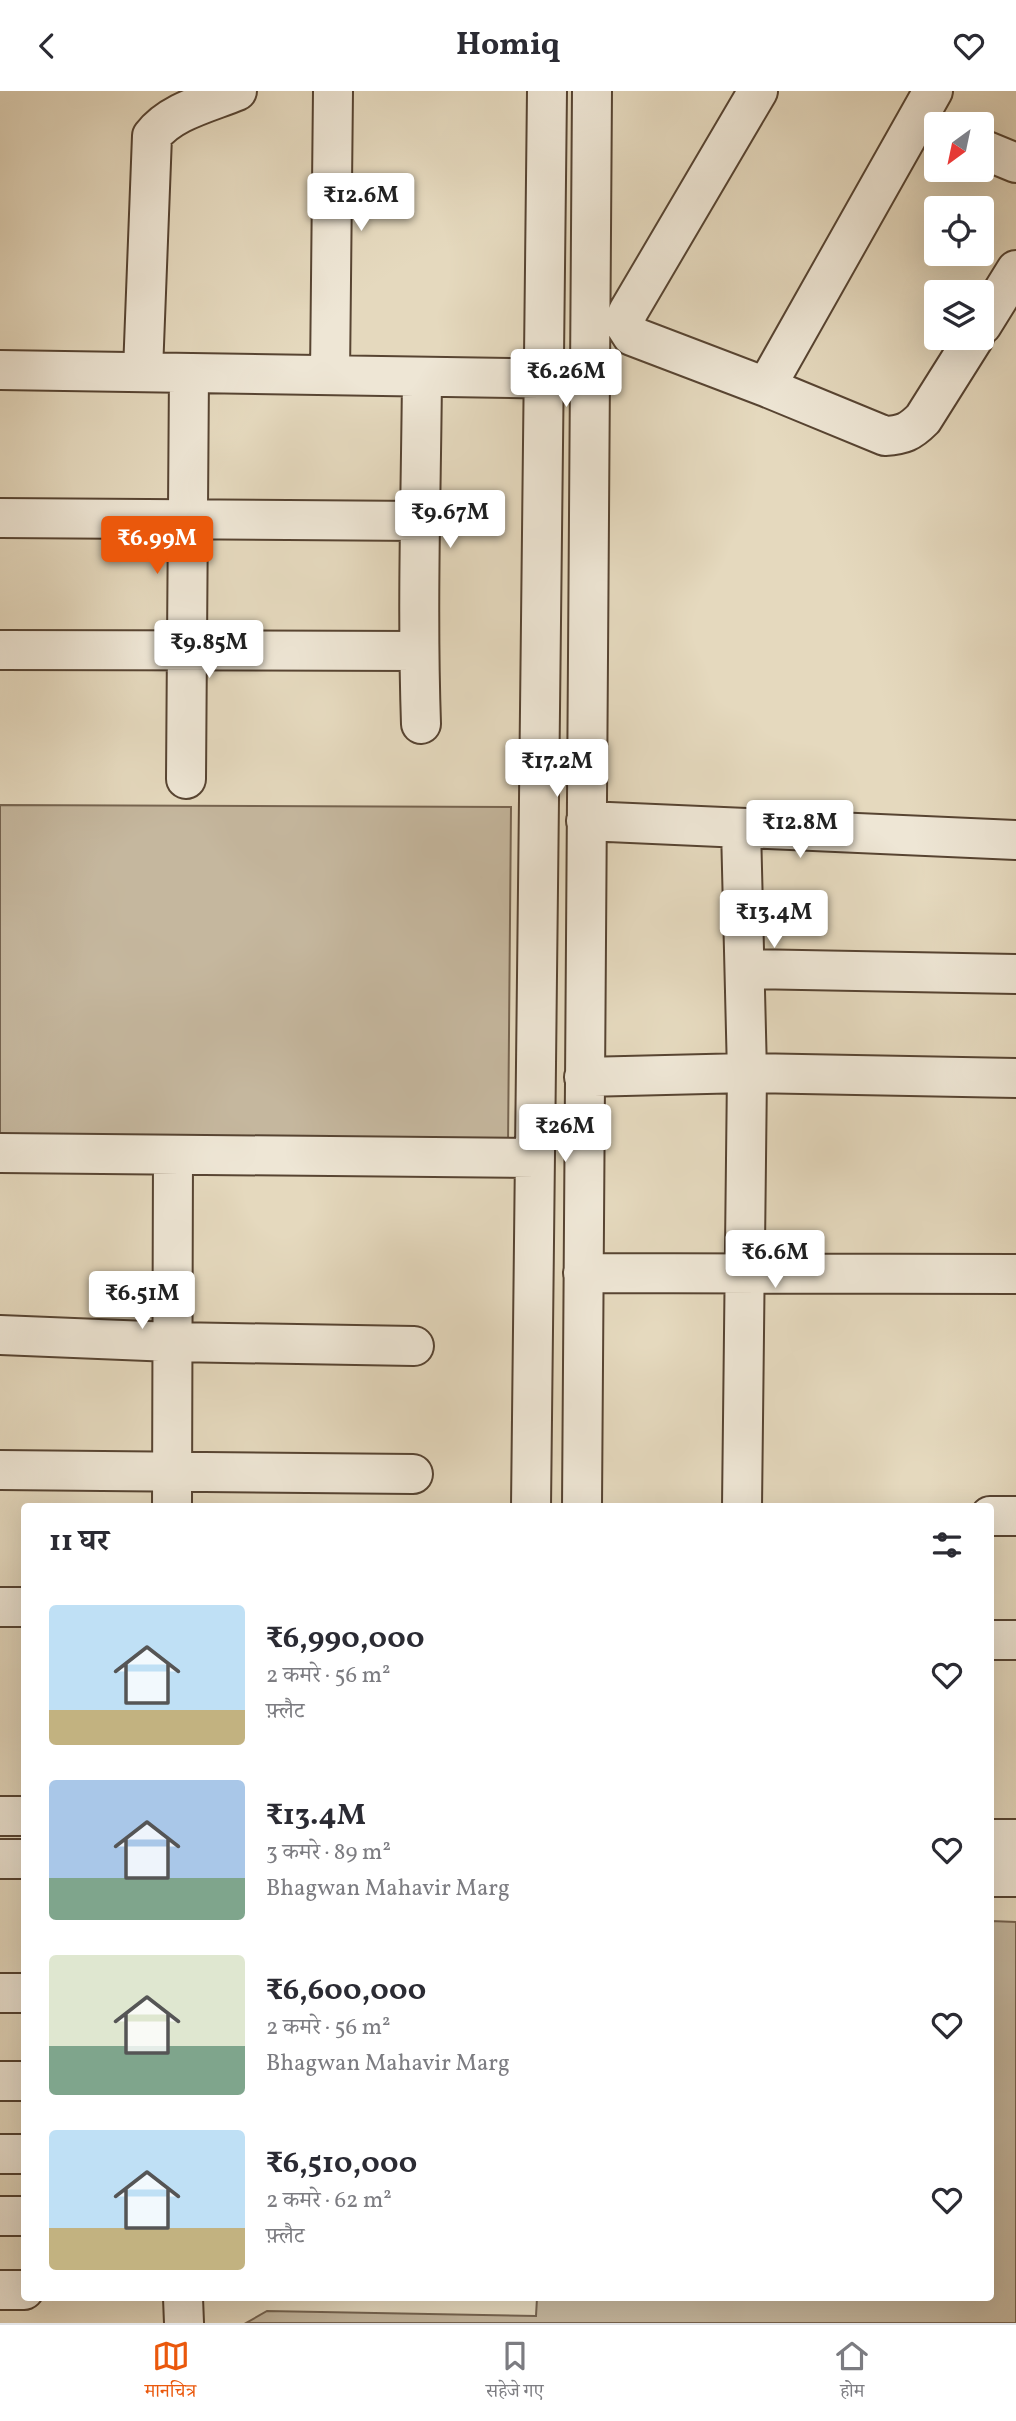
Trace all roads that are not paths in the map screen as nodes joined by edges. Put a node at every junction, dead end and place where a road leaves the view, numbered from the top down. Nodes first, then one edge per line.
1 (237, 91) edge
2 (333, 91) edge
3 (547, 91) edge
4 (592, 91) edge
5 (758, 91) edge
6 (924, 121) edge
7 (994, 154) edge
8 (1016, 163) edge
9 (1016, 270) edge
10 (994, 306) edge
11 (966, 350) edge
12 (0, 370) edge
13 (143, 371) junction
14 (189, 373) junction
15 (330, 375) junction
16 (422, 377) junction
17 (544, 379) junction
18 (590, 379) junction
19 (766, 387) junction
20 (0, 518) edge
21 (187, 521) junction
22 (421, 521) junction
23 (0, 650) edge
24 (186, 651) junction
25 (418, 651) junction
26 (421, 723) dead end
27 (186, 779) dead end
28 (586, 821) junction
29 (741, 828) junction
30 (1016, 840) edge
31 (745, 969) junction
32 (1016, 974) edge
33 (747, 1073) junction
34 (584, 1077) junction
35 (1016, 1078) edge
36 (0, 1153) edge
37 (173, 1155) junction
38 (535, 1158) junction
39 (583, 1273) junction
40 (745, 1274) junction
41 (1016, 1275) edge
42 (0, 1335) edge
43 (172, 1342) junction
44 (414, 1346) dead end
45 (0, 1470) edge
46 (413, 1474) dead end
47 (172, 1489) edge
48 (531, 1503) edge
49 (582, 1503) edge
50 (742, 1503) edge
51 (994, 1516) edge
52 (1016, 1516) edge
53 (0, 1607) edge
54 (21, 1607) edge
55 (994, 1640) edge
56 (1016, 1640) edge
57 (0, 1816) edge
58 (21, 1816) edge
59 (994, 1839) edge
60 (1016, 1839) edge
61 (0, 1859) edge
62 (21, 1859) edge
63 (994, 1877) edge
64 (1016, 1877) edge
65 (0, 1993) edge
66 (21, 1993) edge
67 (0, 2081) edge
68 (21, 2081) edge
69 (0, 2154) edge
70 (21, 2154) edge
71 (0, 2216) edge
72 (21, 2216) edge
73 (0, 2290) edge
74 (21, 2290) edge
75 (183, 2301) edge
76 (184, 2323) edge

1 - 13 street
2 - 15 street
3 - 17 street
4 - 18 street
5 - 19 street
6 - 19 street
7 - 8 street
9 - 10 street
11 - 19 street
12 - 13 street
13 - 14 street
14 - 15 street
14 - 21 street
15 - 16 street
16 - 17 street
16 - 22 street
17 - 18 street
17 - 38 street
18 - 28 street
20 - 21 street
21 - 22 street
21 - 24 street
22 - 25 street
23 - 24 street
24 - 25 street
24 - 27 street
25 - 26 street
28 - 29 street
28 - 34 street
29 - 30 street
29 - 31 street
31 - 32 street
31 - 33 street
33 - 34 street
33 - 35 street
33 - 40 street
34 - 39 street
36 - 37 street
37 - 38 street
37 - 43 street
38 - 48 street
39 - 40 street
39 - 49 street
40 - 41 street
40 - 50 street
42 - 43 street
43 - 44 street
43 - 47 street
45 - 47 street
46 - 47 street
51 - 52 street
53 - 54 street
55 - 56 street
57 - 58 street
59 - 60 street
61 - 62 street
63 - 64 street
65 - 66 street
67 - 68 street
69 - 70 street
71 - 72 street
73 - 74 street
75 - 76 street

